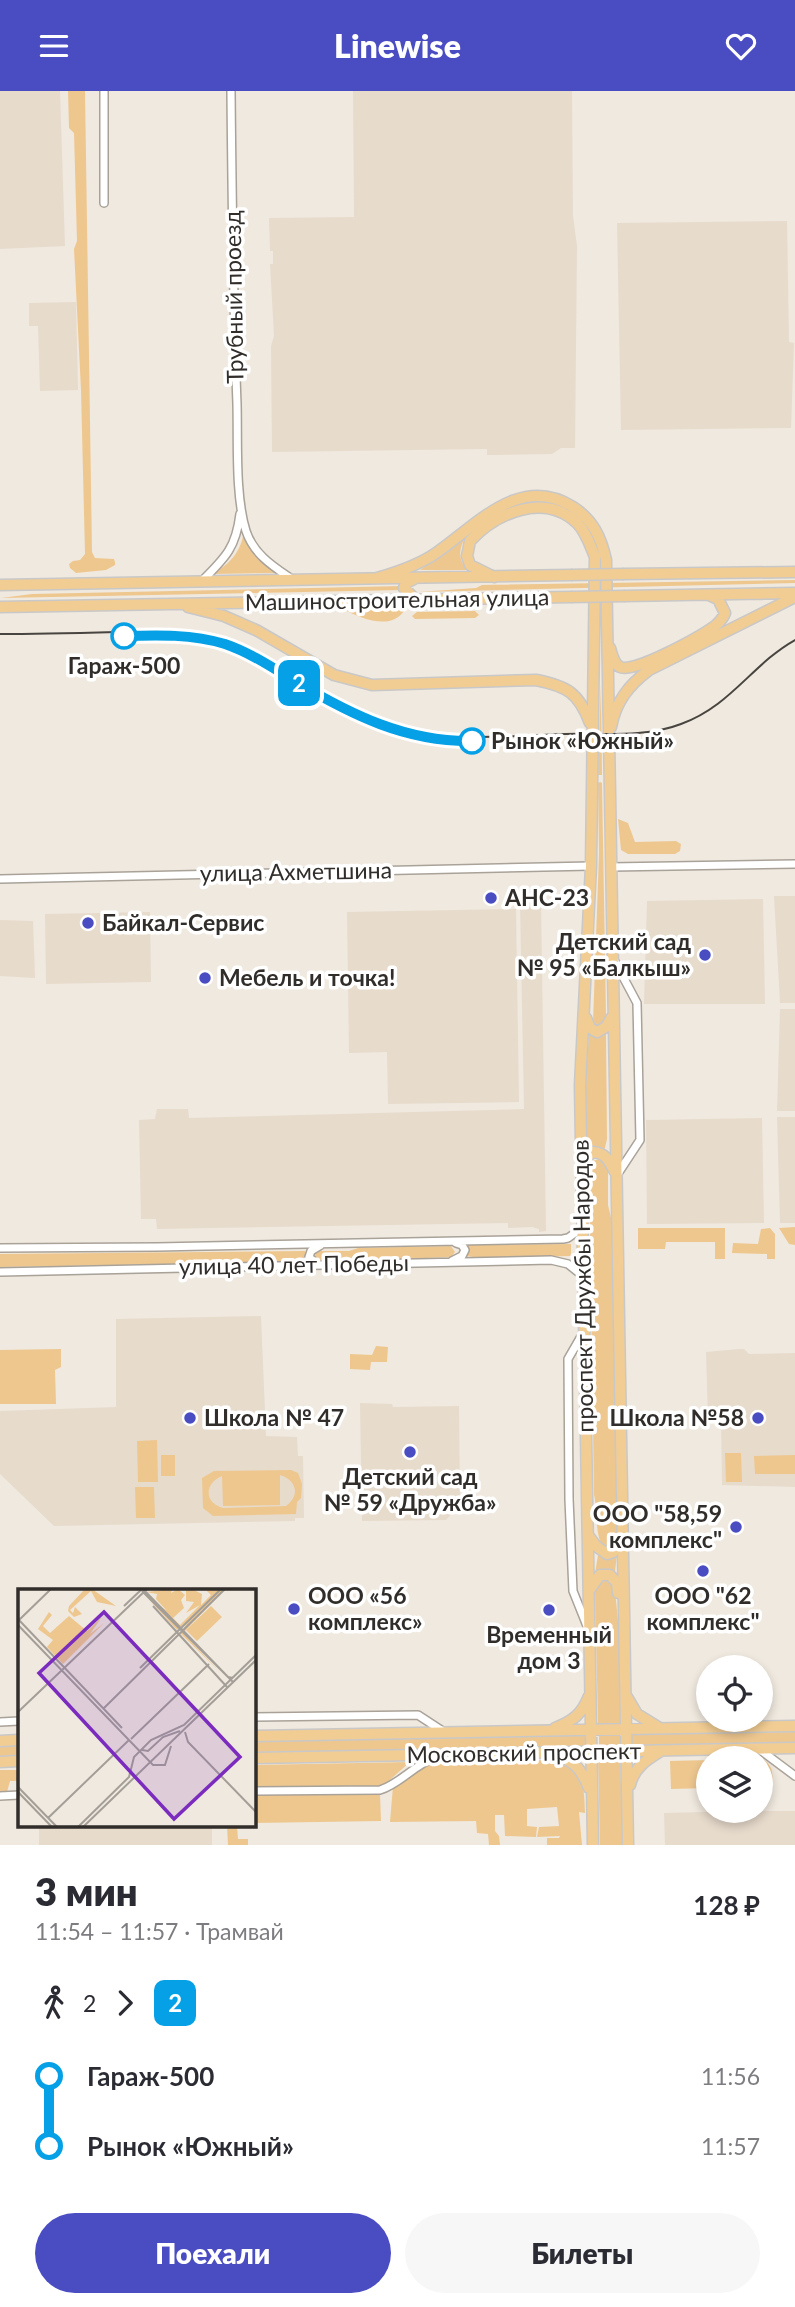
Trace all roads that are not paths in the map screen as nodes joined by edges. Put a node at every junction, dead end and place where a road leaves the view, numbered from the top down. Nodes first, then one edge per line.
1 (104, 91) edge
2 (231, 91) edge
3 (104, 203) dead end
4 (242, 503) junction
5 (795, 572) edge
6 (494, 576) junction
7 (377, 578) junction
8 (416, 578) junction
9 (293, 580) junction
10 (202, 581) junction
11 (0, 585) edge
12 (709, 595) junction
13 (795, 595) edge
14 (416, 600) junction
15 (174, 604) junction
16 (0, 607) edge
17 (607, 640) junction
18 (592, 728) junction
19 (608, 744) junction
20 (592, 785) junction
21 (610, 786) junction
22 (795, 864) edge
23 (592, 866) junction
24 (611, 867) junction
25 (0, 879) edge
26 (613, 957) junction
27 (585, 1014) junction
28 (614, 1014) junction
29 (581, 1172) junction
30 (617, 1176) junction
31 (582, 1228) junction
32 (449, 1241) junction
33 (321, 1244) junction
34 (0, 1248) edge
35 (448, 1263) junction
36 (318, 1265) junction
37 (0, 1272) edge
38 (583, 1276) junction
39 (583, 1333) junction
40 (587, 1534) junction
41 (623, 1535) junction
42 (588, 1593) junction
43 (625, 1628) junction
44 (589, 1632) junction
45 (590, 1692) junction
46 (626, 1693) junction
47 (256, 1717) edge
48 (18, 1721) edge
49 (0, 1722) edge
50 (793, 1724) edge
51 (626, 1728) junction
52 (658, 1728) junction
53 (591, 1729) junction
54 (549, 1730) junction
55 (444, 1732) junction
56 (256, 1736) edge
57 (18, 1740) edge
58 (0, 1741) edge
59 (795, 1748) edge
60 (664, 1749) junction
61 (696, 1749) edge
62 (773, 1749) edge
63 (626, 1751) junction
64 (591, 1752) junction
65 (551, 1753) junction
66 (440, 1755) junction
67 (256, 1758) edge
68 (773, 1760) edge
69 (18, 1761) edge
70 (0, 1762) edge
71 (795, 1776) edge
72 (256, 1791) edge
73 (18, 1795) edge
74 (592, 1795) junction
75 (0, 1796) edge
76 (627, 1796) junction
77 (592, 1843) edge
78 (628, 1845) edge

1 - 3 street
2 - 4 street, Трубный проезд
4 - 9 street
4 - 10 street
5 - 6 main road, Машиностроительная улица, bridge
6 - 8 main road, Машиностроительная улица
6 - 18 main road, проспект Дружбы Народов
7 - 8 main road, Машиностроительная улица
7 - 9 main road, Машиностроительная улица
7 - 17 main road
8 - 14 main road
9 - 10 main road, Машиностроительная улица
10 - 11 main road, Машиностроительная улица
12 - 13 main road, Машиностроительная улица
12 - 14 main road, Машиностроительная улица, bridge
12 - 17 main road
13 - 19 main road
14 - 15 main road, Машиностроительная улица
15 - 16 main road, Машиностроительная улица
15 - 18 main road
17 - 19 main road
18 - 20 main road, проспект Дружбы Народов
19 - 21 main road, проспект Дружбы Народов
20 - 21 main road
20 - 23 main road, проспект Дружбы Народов
21 - 24 main road, проспект Дружбы Народов
22 - 24 street
23 - 25 street, улица Ахметшина
23 - 27 main road, проспект Дружбы Народов
24 - 26 main road, проспект Дружбы Народов
26 - 28 main road, проспект Дружбы Народов
26 - 30 street
27 - 28 main road
27 - 29 main road, проспект Дружбы Народов
28 - 30 main road, проспект Дружбы Народов
29 - 30 main road
29 - 31 main road, проспект Дружбы Народов
30 - 41 main road, проспект Дружбы Народов
31 - 32 street, улица 40 лет Победы
31 - 38 main road, проспект Дружбы Народов
32 - 33 street, улица 40 лет Победы
32 - 35 street
33 - 34 street, улица 40 лет Победы
33 - 36 street
35 - 36 street, улица 40 лет Победы
35 - 38 street, улица 40 лет Победы
36 - 37 street, улица 40 лет Победы
38 - 39 main road, проспект Дружбы Народов
39 - 40 main road, проспект Дружбы Народов
39 - 44 street
40 - 41 main road
40 - 42 main road, проспект Дружбы Народов
41 - 43 main road, проспект Дружбы Народов
42 - 43 main road
42 - 44 main road, проспект Дружбы Народов
43 - 46 main road, проспект Дружбы Народов
44 - 45 main road, проспект Дружбы Народов
45 - 53 main road, проспект Дружбы Народов
45 - 54 main road
46 - 51 main road, проспект Дружбы Народов
46 - 52 main road
47 - 55 street
48 - 49 street
50 - 52 main road, Московский проспект
51 - 52 main road, Московский проспект
51 - 53 main road, Московский проспект
51 - 63 main road, проспект Дружбы Народов
53 - 54 main road, Московский проспект
53 - 64 main road, проспект Дружбы Народов
54 - 55 main road, Московский проспект
55 - 56 main road, Московский проспект
57 - 58 main road
59 - 62 main road, Московский проспект
60 - 61 main road, Московский проспект
60 - 63 main road, Московский проспект
60 - 76 main road
63 - 64 main road, Московский проспект
63 - 76 main road, проспект Дружбы Народов
64 - 65 main road, Московский проспект
64 - 74 main road, проспект Дружбы Народов
65 - 66 main road, Московский проспект
65 - 74 main road
66 - 67 main road, Московский проспект
66 - 72 street
68 - 71 street
69 - 70 main road
73 - 75 street
74 - 77 main road, проспект Дружбы Народов
76 - 78 main road, проспект Дружбы Народов

